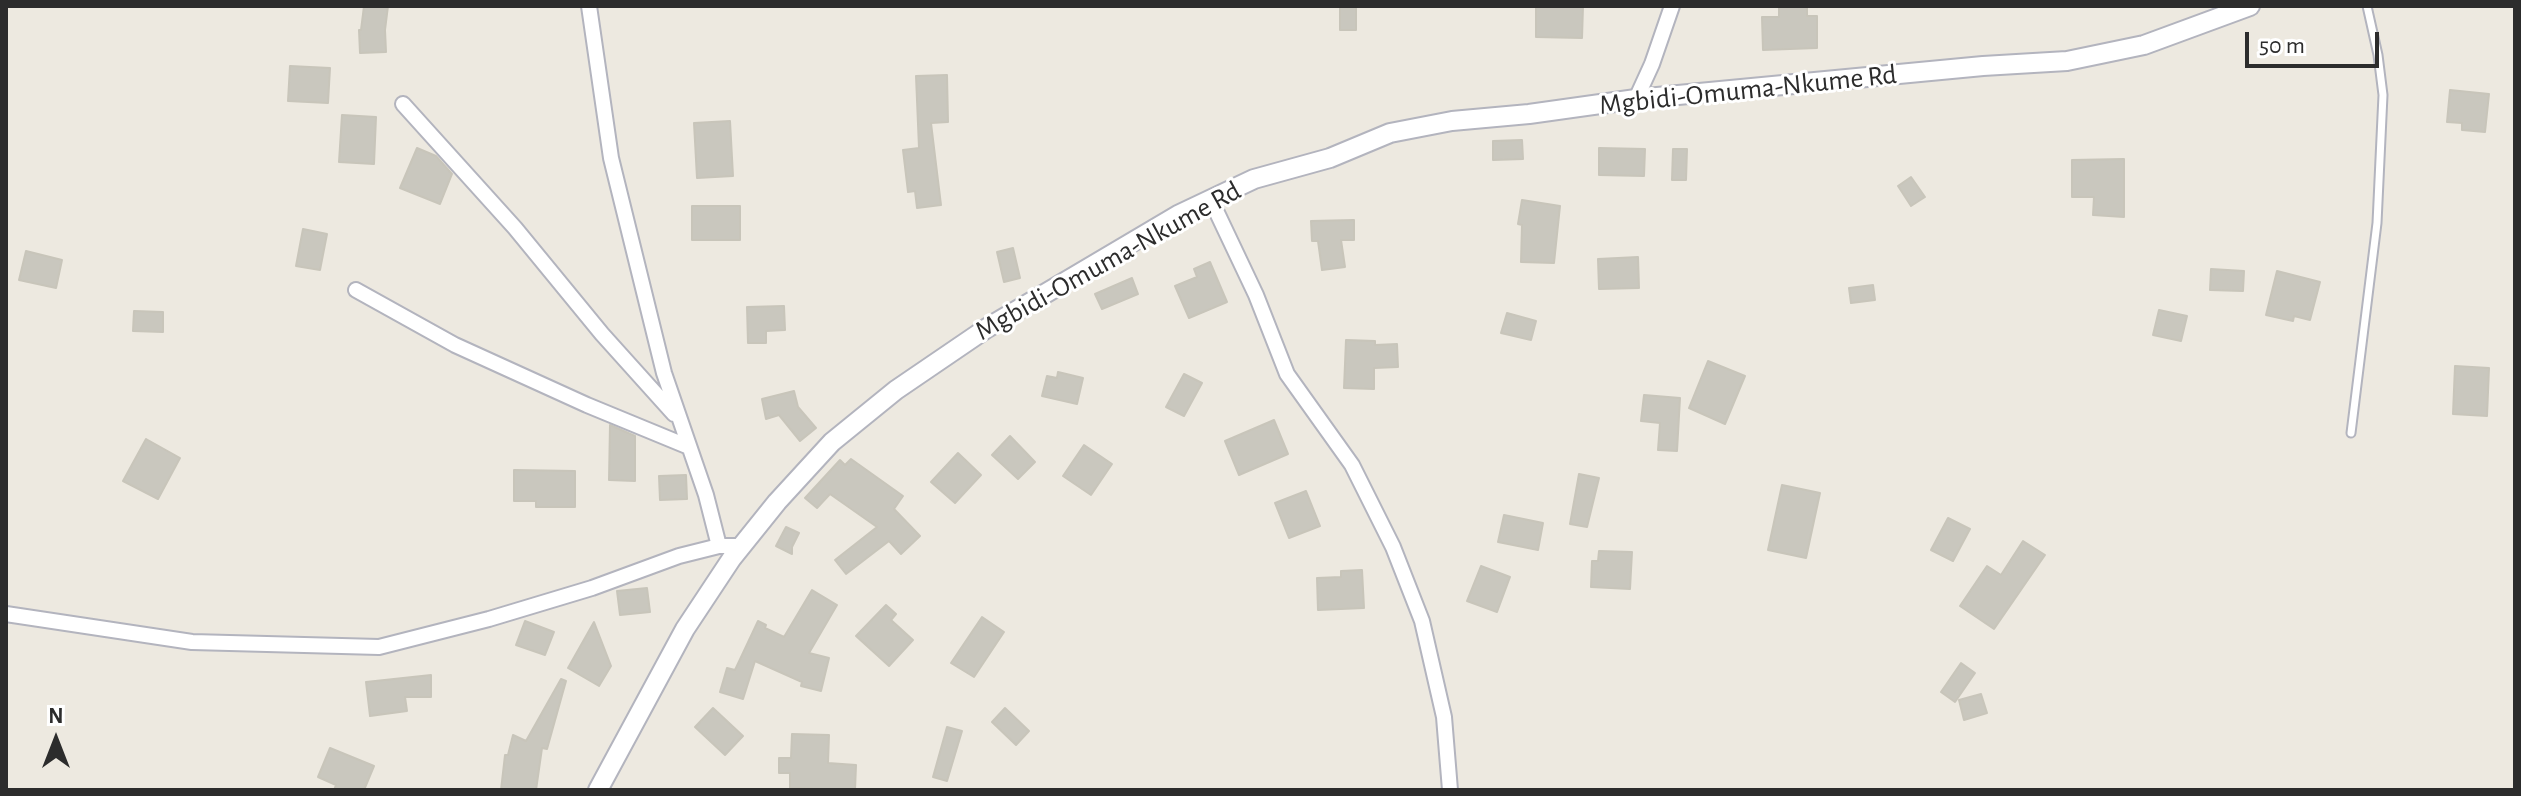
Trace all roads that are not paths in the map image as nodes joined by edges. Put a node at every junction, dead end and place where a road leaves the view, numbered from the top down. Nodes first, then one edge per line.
1 (589, 6) edge
2 (1672, 6) edge
3 (2250, 6) edge
4 (2367, 6) edge
5 (1636, 99) junction
6 (403, 104) dead end
7 (1211, 200) junction
8 (356, 290) dead end
9 (679, 419) junction
10 (2351, 433) dead end
11 (689, 447) junction
12 (719, 546) junction
13 (742, 546) junction
14 (6, 614) edge
15 (598, 790) edge
16 (1450, 790) edge

1 - 9 street
2 - 5 street
3 - 5 street, Mgbidi-Omuma-Nkume Rd
4 - 10 lane
5 - 7 street, Mgbidi-Omuma-Nkume Rd
6 - 9 street
7 - 13 street, Mgbidi-Omuma-Nkume Rd
7 - 16 street
8 - 11 street
9 - 11 street
11 - 12 street
12 - 13 street
12 - 14 street
13 - 15 street, Mgbidi-Omuma-Nkume Rd

